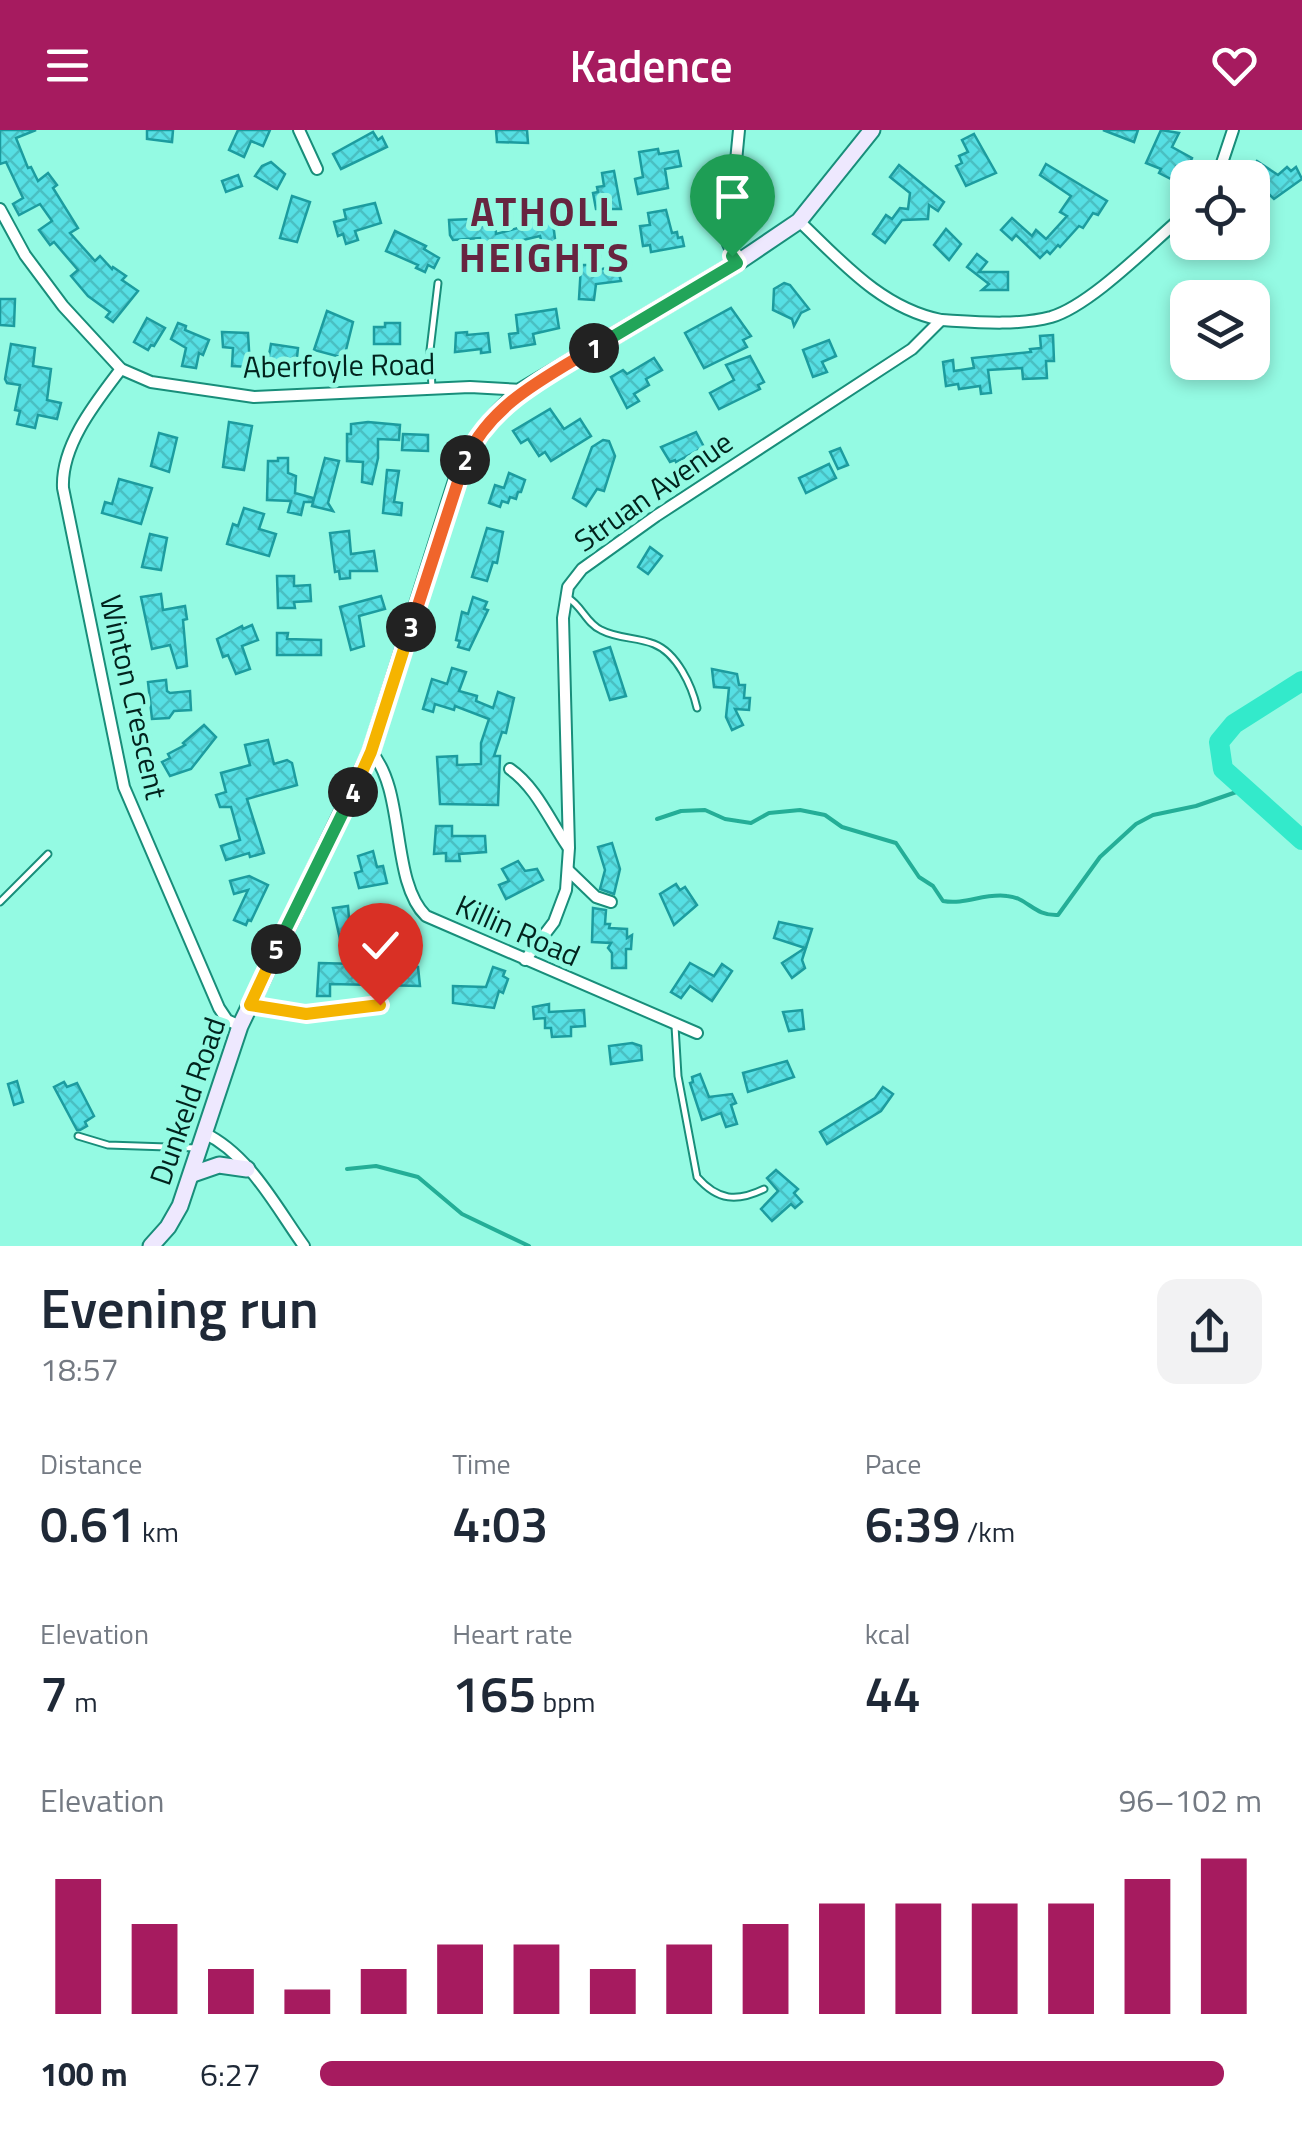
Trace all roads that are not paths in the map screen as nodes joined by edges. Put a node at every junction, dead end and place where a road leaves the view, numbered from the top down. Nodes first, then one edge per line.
1 (298, 130) edge
2 (740, 130) edge
3 (872, 130) edge
4 (1233, 130) edge
5 (1224, 160) edge
6 (317, 169) dead end
7 (0, 209) edge
8 (799, 221) junction
9 (1170, 227) edge
10 (737, 263) junction
11 (438, 283) dead end
12 (941, 320) junction
13 (120, 369) junction
14 (432, 388) junction
15 (523, 390) junction
16 (565, 596) junction
17 (697, 708) dead end
18 (371, 752) junction
19 (510, 768) dead end
20 (569, 848) junction
21 (48, 854) dead end
22 (568, 870) junction
23 (0, 902) edge
24 (611, 902) dead end
25 (525, 960) junction
26 (250, 1005) junction
27 (380, 1005) dead end
28 (240, 1026) junction
29 (675, 1026) junction
30 (697, 1033) dead end
31 (78, 1136) dead end
32 (202, 1141) junction
33 (248, 1169) junction
34 (193, 1174) junction
35 (764, 1188) dead end
36 (151, 1246) edge
37 (304, 1246) edge

1 - 6 street
2 - 10 street
3 - 8 main road, Dunkeld Road
4 - 5 street
7 - 13 street
8 - 10 main road, Dunkeld Road
8 - 12 street
9 - 12 street
10 - 15 main road, Dunkeld Road
11 - 14 lane
12 - 16 street, Struan Avenue
13 - 14 street, Aberfoyle Road
13 - 28 street, Winton Crescent
14 - 15 street, Aberfoyle Road
15 - 18 main road, Dunkeld Road
16 - 17 lane
16 - 20 street, Struan Avenue
18 - 25 street, Killin Road
18 - 26 main road, Dunkeld Road
19 - 20 street
20 - 22 street, Struan Avenue
21 - 23 lane
22 - 24 street
22 - 25 street, Struan Avenue
25 - 29 street, Killin Road
26 - 27 lane
26 - 28 main road, Dunkeld Road
28 - 32 main road, Dunkeld Road
29 - 30 street, Killin Road
29 - 35 lane
31 - 32 lane
32 - 33 street
32 - 34 main road, Dunkeld Road
33 - 34 main road
33 - 37 street
34 - 36 main road, Dunkeld Road

